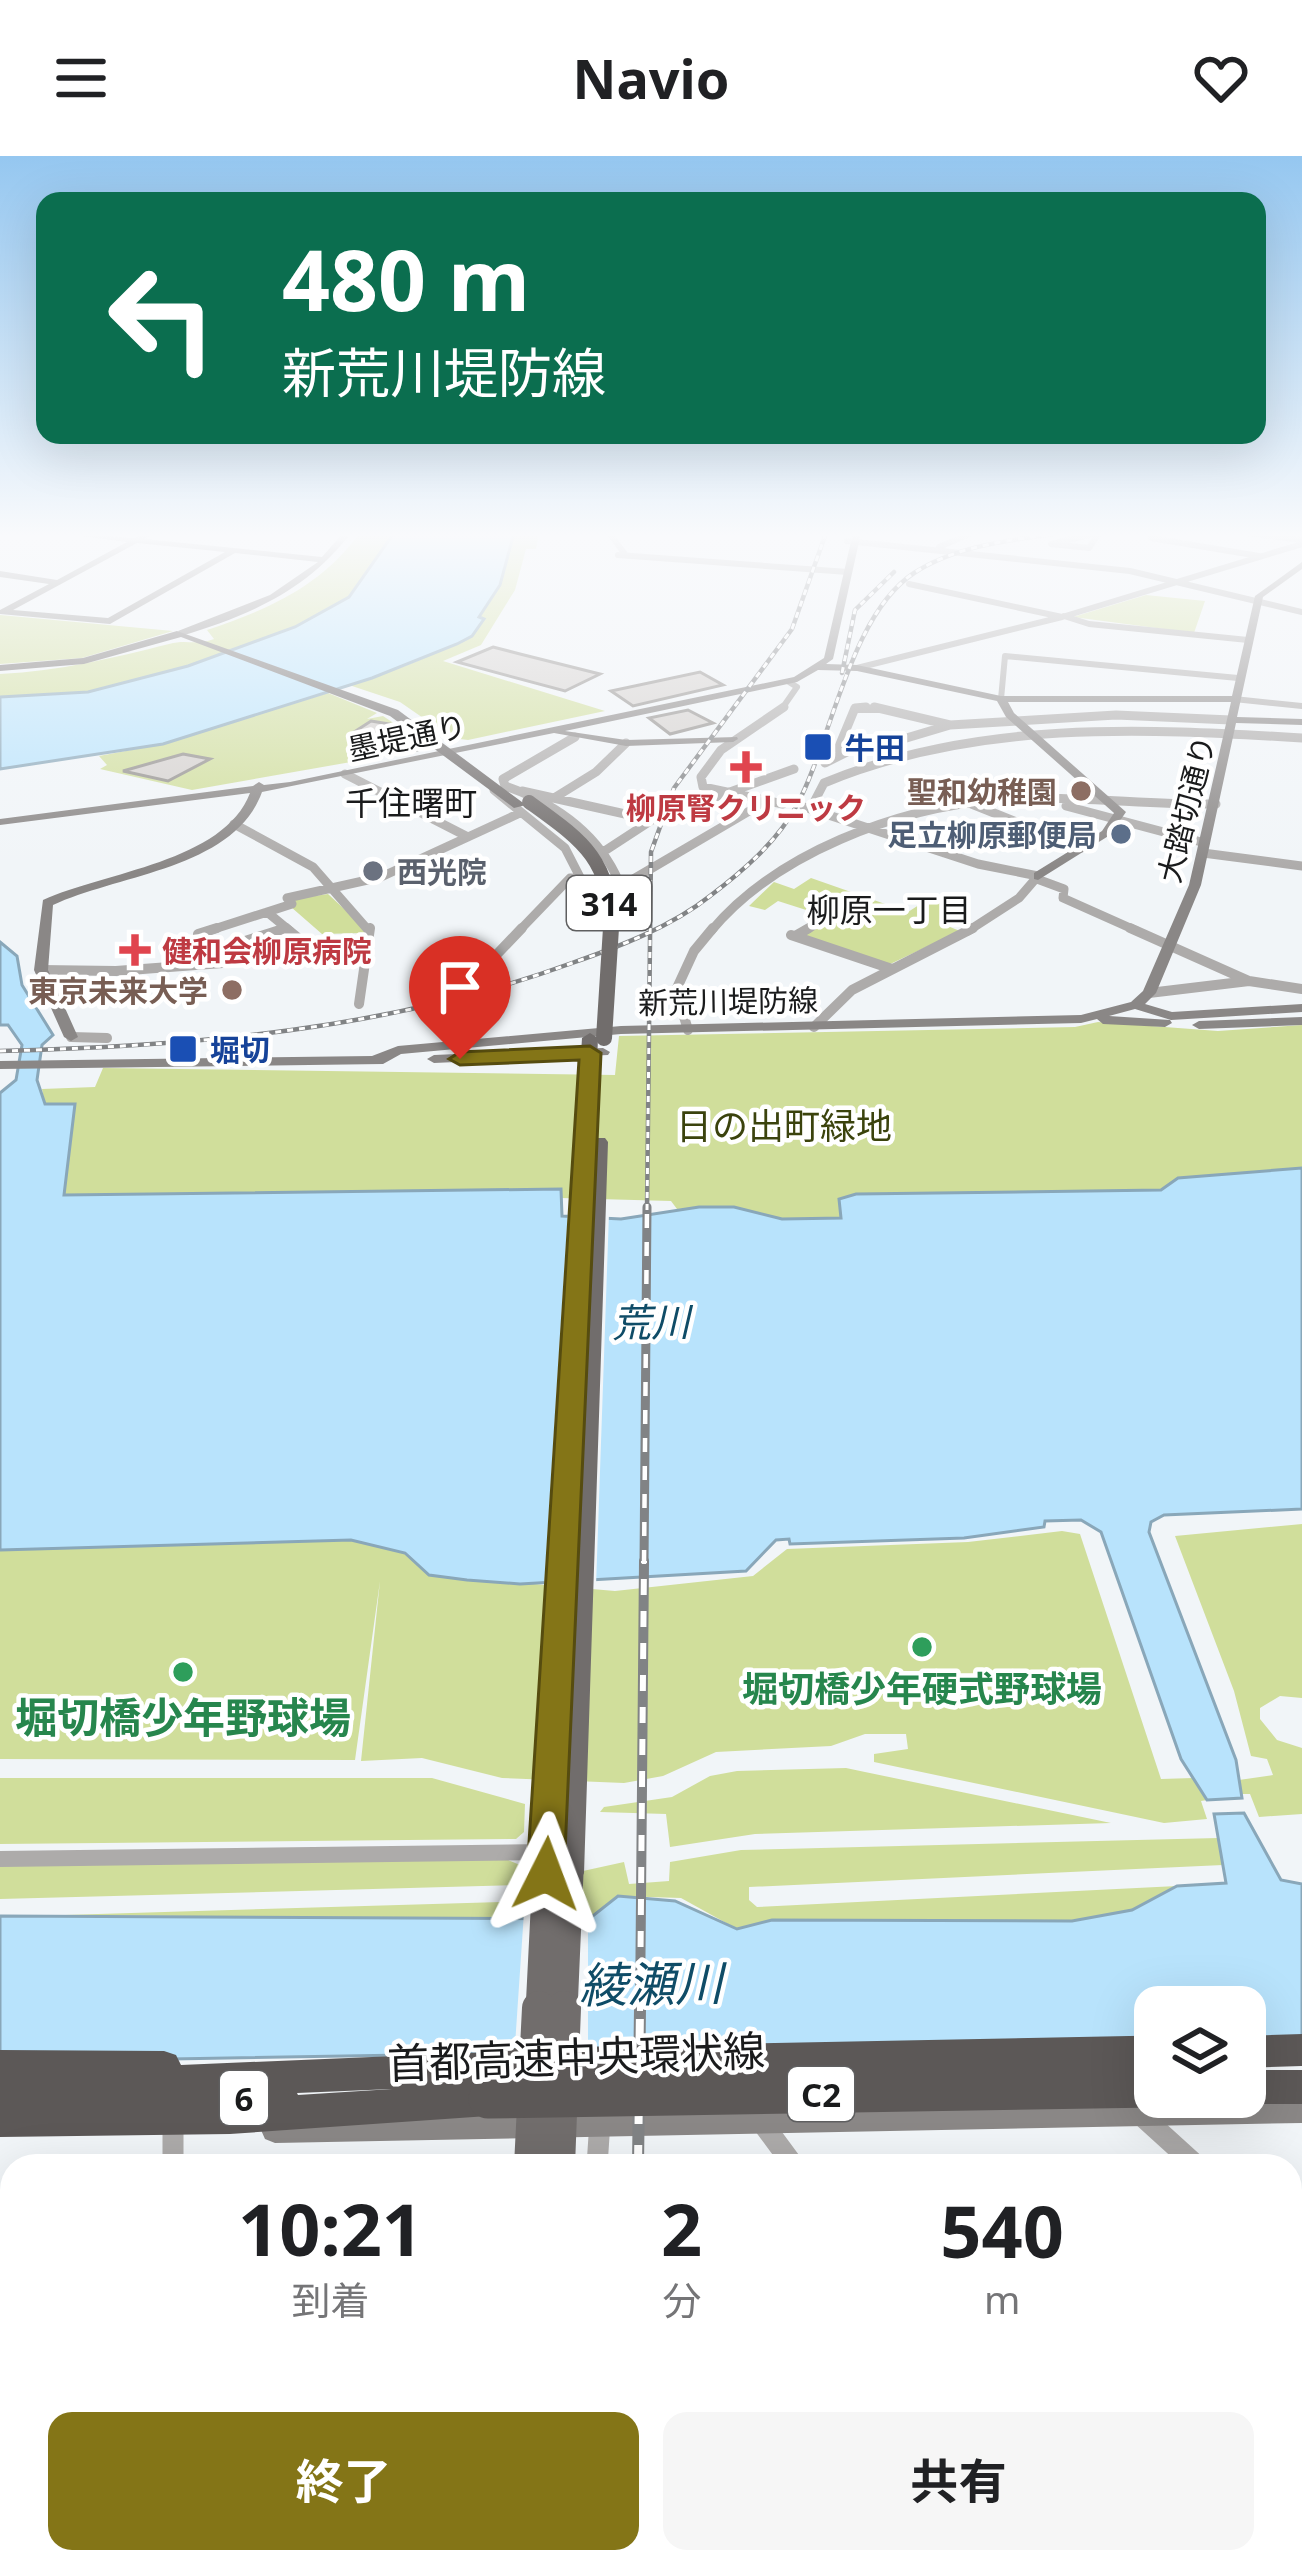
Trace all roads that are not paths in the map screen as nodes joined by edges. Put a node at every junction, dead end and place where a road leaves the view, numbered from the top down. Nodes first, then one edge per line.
1 (142, 646) edge
2 (217, 646) edge
3 (830, 646) edge
4 (945, 646) edge
5 (1246, 646) edge
6 (817, 667) junction
7 (857, 668) junction
8 (0, 669) edge
9 (1238, 678) junction
10 (789, 682) junction
11 (1001, 698) junction
12 (1234, 699) junction
13 (1302, 706) edge
14 (1016, 718) junction
15 (1302, 722) edge
16 (951, 724) junction
17 (1231, 727) junction
18 (551, 730) junction
19 (575, 737) junction
20 (1040, 738) junction
21 (1302, 738) edge
22 (734, 739) junction
23 (626, 742) junction
24 (450, 750) junction
25 (847, 752) junction
26 (824, 763) dead end
27 (794, 770) dead end
28 (345, 775) junction
29 (500, 787) junction
30 (260, 788) junction
31 (722, 792) junction
32 (554, 798) junction
33 (768, 800) junction
34 (1057, 802) junction
35 (526, 803) junction
36 (969, 803) junction
37 (1115, 803) junction
38 (783, 804) dead end
39 (1216, 804) junction
40 (0, 820) edge
41 (652, 820) junction
42 (1116, 822) junction
43 (234, 824) junction
44 (884, 827) junction
45 (468, 837) junction
46 (986, 839) dead end
47 (1082, 848) junction
48 (1204, 848) junction
49 (604, 852) junction
50 (944, 853) junction
51 (1302, 866) edge
52 (1037, 877) junction
53 (619, 882) junction
54 (583, 883) junction
55 (333, 890) junction
56 (267, 912) junction
57 (828, 917) dead end
58 (286, 928) junction
59 (1168, 944) junction
60 (214, 951) junction
61 (367, 952) junction
62 (296, 957) junction
63 (226, 963) junction
64 (892, 969) junction
65 (41, 970) junction
66 (482, 970) dead end
67 (1249, 981) junction
68 (1302, 989) edge
69 (1149, 993) junction
70 (359, 1004) dead end
71 (1136, 1005) junction
72 (1302, 1008) edge
73 (1086, 1018) junction
74 (1302, 1021) edge
75 (814, 1027) junction
76 (688, 1030) junction
77 (71, 1037) joint
78 (107, 1038) dead end
79 (596, 1050) junction
80 (374, 1060) junction
81 (8, 1065) edge
82 (559, 1854) junction
83 (0, 1859) edge
84 (1302, 2050) edge
85 (1266, 2051) edge
86 (1134, 2058) edge
87 (1266, 2063) edge
88 (1302, 2064) edge
89 (0, 2066) edge
90 (489, 2084) junction
91 (1266, 2087) edge
92 (1302, 2087) edge
93 (0, 2094) edge
94 (1134, 2101) edge
95 (1134, 2102) edge
96 (1266, 2108) edge
97 (1302, 2110) edge
98 (1160, 2118) edge
99 (0, 2120) edge
100 (760, 2120) junction
101 (600, 2121) junction
102 (173, 2132) junction
103 (0, 2134) edge
104 (173, 2154) edge
105 (532, 2154) edge
106 (558, 2154) edge
107 (599, 2154) edge
108 (785, 2154) edge
109 (1188, 2154) edge

1 - 8 main road
2 - 24 main road, 314
3 - 6 street
4 - 7 street
5 - 9 street, 大踏切通り
6 - 7 street
6 - 10 street, 墨堤通り
6 - 18 street, 墨堤通り
7 - 11 street
9 - 11 street
9 - 12 street, 大踏切通り
10 - 18 street, 墨堤通り
10 - 22 street
11 - 12 street
11 - 14 street
12 - 13 street
12 - 17 street, 大踏切通り
14 - 16 street
14 - 17 street
14 - 20 street
15 - 17 street
16 - 25 street
16 - 25 street
17 - 20 street
17 - 21 street
17 - 39 street, 大踏切通り
18 - 19 street
18 - 24 street, 墨堤通り
19 - 23 street
19 - 29 street
20 - 37 street
20 - 44 street
22 - 23 street
22 - 31 street
23 - 32 street
24 - 28 street, 墨堤通り
24 - 29 main road, 314
24 - 30 street, 墨堤通り
25 - 26 street
27 - 31 street
28 - 30 street, 墨堤通り
28 - 45 street
29 - 35 main road, 314
30 - 40 street, 墨堤通り
30 - 43 street
31 - 33 street
31 - 41 street
32 - 35 street
32 - 35 street
32 - 41 street
33 - 38 street
33 - 53 street
34 - 36 street
34 - 37 street
34 - 42 street
35 - 45 street
35 - 49 street
35 - 54 street
35 - 79 main road, 314, bridge
36 - 44 street
36 - 47 street
37 - 39 street
37 - 42 street
39 - 48 street, 大踏切通り
41 - 49 street
42 - 47 street
42 - 48 street
43 - 55 street
43 - 65 street
44 - 50 street
44 - 76 street
45 - 55 street
46 - 50 street
47 - 52 street
48 - 51 street
48 - 59 street, 大踏切通り
49 - 53 street
50 - 52 street
52 - 59 street
52 - 64 street
53 - 54 street
54 - 66 street
55 - 56 street
55 - 61 street
56 - 58 street
56 - 60 street
57 - 64 street
58 - 60 street
58 - 62 street
59 - 67 street
59 - 69 street, 大踏切通り
60 - 63 street
61 - 62 street
61 - 70 street
62 - 63 street
63 - 65 street
64 - 75 street
65 - 77 street
67 - 68 street
67 - 69 street
69 - 71 street, 大踏切通り
71 - 72 street, 新荒川堤防線
71 - 73 street, 新荒川堤防線
73 - 74 street, 新荒川堤防線
73 - 75 street, 新荒川堤防線
75 - 76 street, 新荒川堤防線
76 - 80 street, 新荒川堤防線
77 - 78 street
79 - 80 street, 新荒川堤防線
79 - 82 main road, 314
80 - 81 street, 新荒川堤防線
82 - 83 street
82 - 105 main road, 314, bridge
82 - 106 main road, 314, bridge
84 - 85 highway
86 - 90 highway, 首都高速中央環状線 / C2, bridge
87 - 88 highway
89 - 90 highway, 首都高速中央環状線 / C2
90 - 93 highway, 6
90 - 94 highway, 首都高速中央環状線 / C2, bridge
90 - 99 highway, 首都高速中央環状線 / C2
91 - 92 highway
95 - 100 street
96 - 97 street
98 - 109 street
100 - 101 street
100 - 108 street
101 - 102 street
101 - 107 street
102 - 103 street
102 - 104 street

